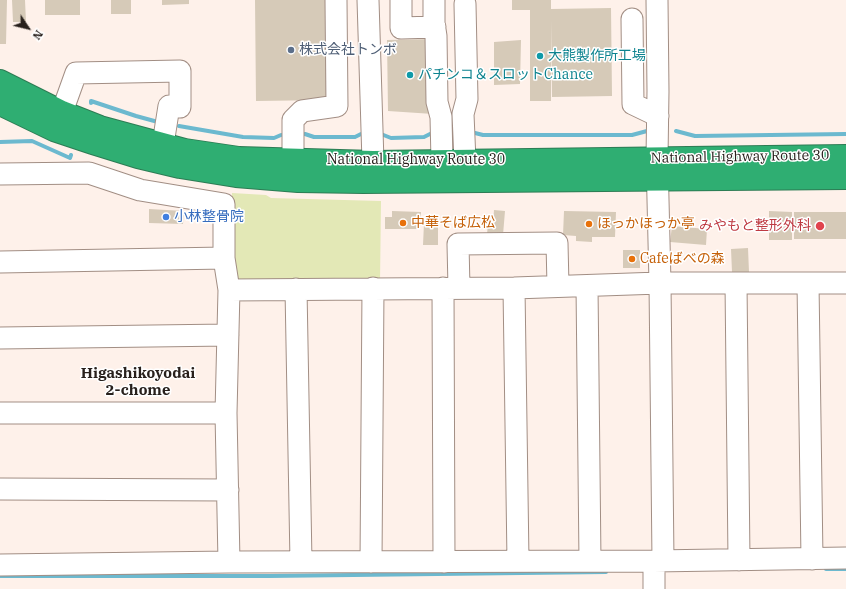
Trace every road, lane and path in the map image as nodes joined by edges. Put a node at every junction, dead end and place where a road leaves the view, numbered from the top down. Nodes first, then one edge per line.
1 (336, 0) edge
2 (368, 0) edge
3 (401, 0) edge
4 (434, 0) edge
5 (657, 0) edge
6 (465, 4) dead end
7 (632, 18) dead end
8 (435, 27) junction
9 (0, 81) edge
10 (0, 104) edge
11 (62, 112) junction
12 (658, 116) junction
13 (163, 144) junction
14 (846, 156) edge
15 (657, 158) junction
16 (293, 160) junction
17 (442, 161) junction
18 (465, 161) junction
19 (373, 162) junction
20 (0, 174) edge
21 (846, 178) edge
22 (658, 180) junction
23 (224, 258) junction
24 (0, 262) edge
25 (808, 283) junction
26 (846, 283) edge
27 (660, 284) junction
28 (736, 284) junction
29 (558, 286) junction
30 (587, 286) junction
31 (373, 288) junction
32 (451, 288) junction
33 (514, 288) junction
34 (296, 289) junction
35 (229, 290) junction
36 (228, 335) junction
37 (0, 338) edge
38 (0, 413) edge
39 (226, 413) junction
40 (0, 489) edge
41 (228, 490) junction
42 (846, 558) edge
43 (812, 559) junction
44 (739, 560) junction
45 (518, 561) junction
46 (590, 561) junction
47 (229, 562) junction
48 (302, 562) junction
49 (371, 562) junction
50 (444, 562) junction
51 (0, 565) edge
52 (656, 571) edge

1 - 16 street
2 - 19 street
3 - 8 street
4 - 8 street
5 - 12 street
6 - 18 street
7 - 12 street
8 - 17 street
9 - 11 highway, National Highway Route 30
10 - 22 highway, National Highway Route 30
11 - 13 highway, National Highway Route 30
11 - 13 street
12 - 15 street
13 - 16 highway, National Highway Route 30
14 - 15 highway, National Highway Route 30
15 - 18 highway, National Highway Route 30
15 - 22 street
16 - 19 highway, National Highway Route 30
17 - 18 highway, National Highway Route 30
17 - 19 highway, National Highway Route 30
20 - 23 street
21 - 22 highway, National Highway Route 30
22 - 27 street
23 - 24 street
23 - 35 street
25 - 26 street
25 - 28 street
25 - 43 street
27 - 28 street
27 - 30 street
27 - 52 street
28 - 44 street
29 - 30 street
29 - 32 street
29 - 33 street
30 - 46 street
31 - 32 street
31 - 34 street
31 - 49 street
32 - 33 street
32 - 50 street
33 - 45 street
34 - 35 street
34 - 48 street
35 - 36 street
36 - 37 street
36 - 39 street
38 - 39 street
39 - 41 street
40 - 41 street
41 - 47 street
42 - 43 street
43 - 44 street
44 - 52 street
45 - 46 street
45 - 50 street
46 - 52 street
47 - 48 street
47 - 51 street
48 - 49 street
49 - 50 street

